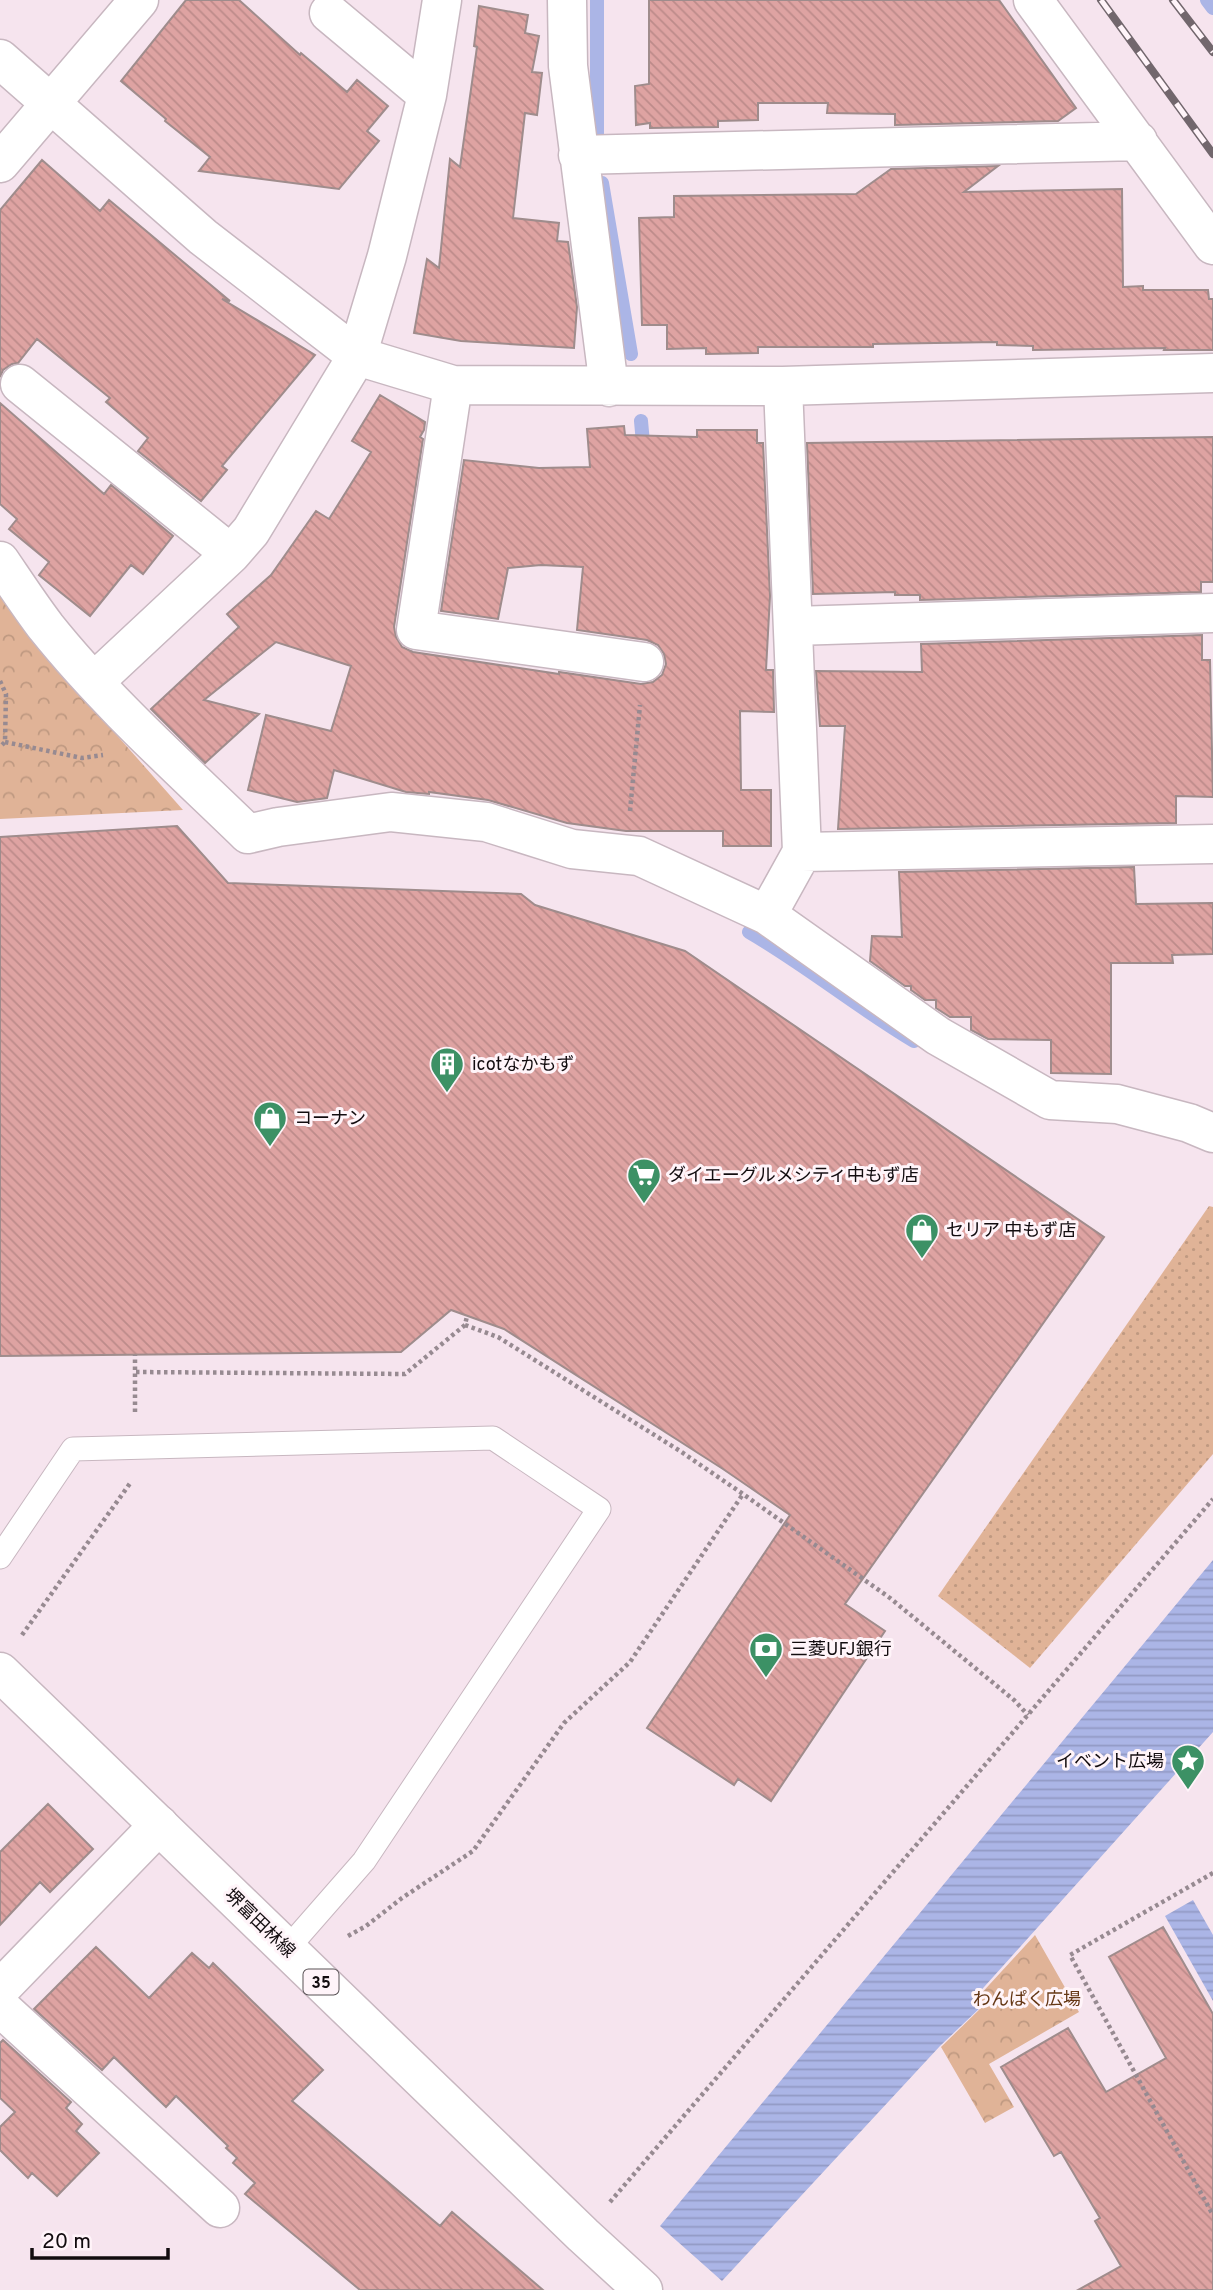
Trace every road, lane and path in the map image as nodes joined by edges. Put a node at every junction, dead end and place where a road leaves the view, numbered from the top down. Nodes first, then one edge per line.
1 (139, 0) edge
2 (442, 0) edge
3 (567, 0) edge
4 (1033, 0) edge
5 (329, 13) dead end
6 (0, 59) edge
7 (427, 95) junction
8 (51, 105) junction
9 (1138, 141) junction
10 (578, 155) junction
11 (0, 163) edge
12 (1213, 245) edge
13 (357, 356) junction
14 (1213, 373) edge
15 (20, 384) dead end
16 (453, 385) junction
17 (783, 386) junction
18 (609, 387) junction
19 (231, 554) junction
20 (0, 561) edge
21 (1213, 613) edge
22 (794, 626) junction
23 (644, 662) joint
24 (0, 681) edge
25 (95, 681) junction
26 (149, 738) junction
27 (2, 744) edge
28 (1213, 844) edge
29 (802, 852) junction
30 (626, 855) junction
31 (767, 915) junction
32 (1205, 1118) edge
33 (467, 1316) dead end
34 (465, 1325) junction
35 (135, 1355) dead end
36 (136, 1372) junction
37 (134, 1448) junction
38 (743, 1494) junction
39 (1213, 1499) edge
40 (0, 1557) edge
41 (20, 1639) dead end
42 (0, 1672) edge
43 (1028, 1715) junction
44 (159, 1825) junction
45 (1213, 1873) edge
46 (342, 1939) dead end
47 (287, 1949) junction
48 (0, 1989) edge
49 (0, 2007) edge
50 (220, 2208) dead end
51 (605, 2208) dead end
52 (1213, 2215) edge
53 (643, 2290) edge

1 - 8 street
2 - 7 street
3 - 10 street
4 - 9 street
5 - 7 street
6 - 8 street
7 - 13 street
8 - 11 street
8 - 13 street
9 - 10 street
9 - 12 street
10 - 18 street
13 - 16 street
13 - 19 street
14 - 17 street
15 - 19 street
16 - 18 street
16 - 23 street
17 - 18 street
17 - 22 street
19 - 25 street
20 - 25 street
21 - 22 street
22 - 29 street
23 - 30 path
24 - 27 path
25 - 26 street
26 - 27 path
26 - 30 street
28 - 29 street
29 - 31 street
30 - 31 street
31 - 32 street
33 - 34 path
34 - 36 path
34 - 38 path
35 - 36 path
36 - 37 path
37 - 40 lane
37 - 41 path
37 - 47 lane
38 - 43 path
38 - 46 path
39 - 43 path
42 - 44 street, 堺富田林線 / 35
43 - 51 path
44 - 47 street, 堺富田林線 / 35
44 - 48 street
45 - 52 path
47 - 53 street, 堺富田林線 / 35
49 - 50 street

